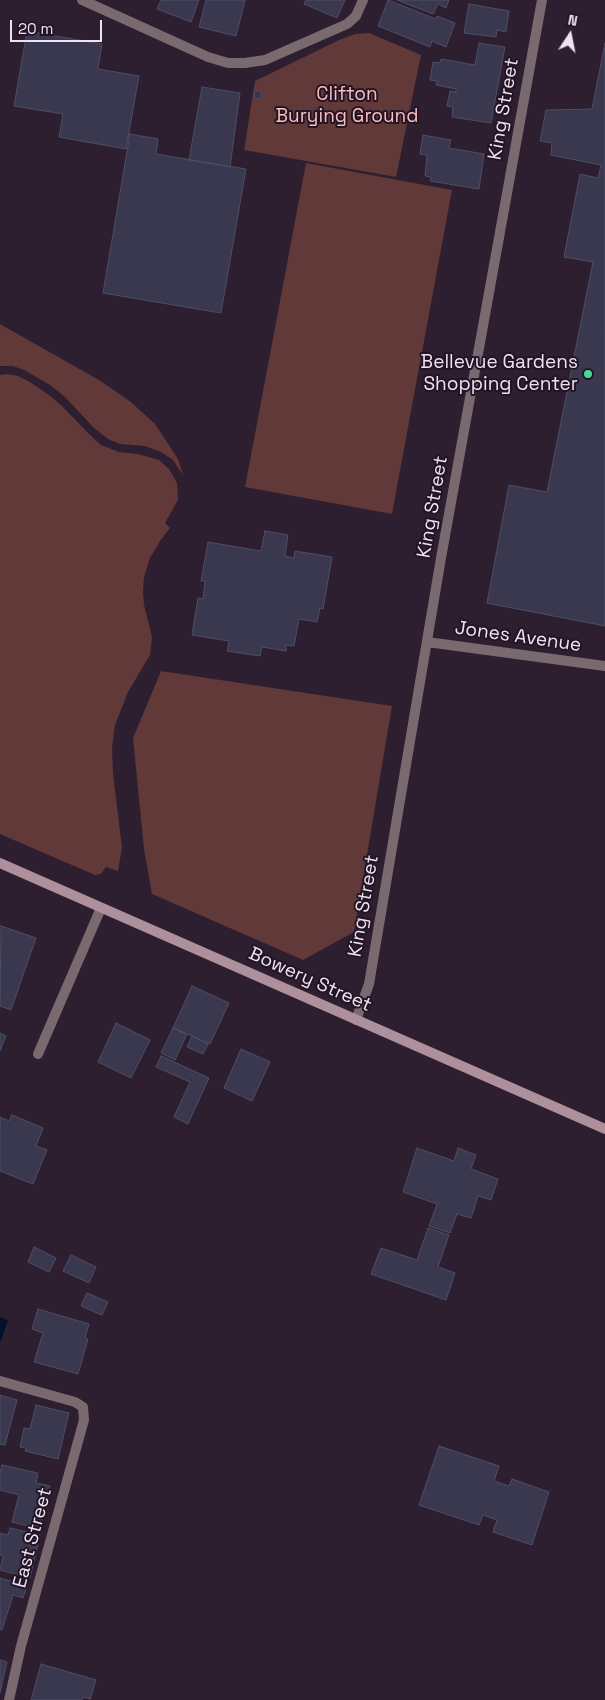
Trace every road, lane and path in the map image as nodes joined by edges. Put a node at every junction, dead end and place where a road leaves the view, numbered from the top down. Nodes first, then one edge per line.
1 (82, 0) edge
2 (362, 0) edge
3 (542, 0) edge
4 (427, 642) junction
5 (605, 666) edge
6 (0, 863) edge
7 (101, 908) junction
8 (356, 1020) junction
9 (38, 1054) dead end
10 (605, 1129) edge
11 (0, 1381) edge
12 (9, 1700) edge

1 - 2 street
3 - 4 street, King Street
4 - 5 street, Jones Avenue
4 - 8 street, King Street
6 - 7 street, Bowery Street
7 - 8 street, Bowery Street
7 - 9 street
8 - 10 street, Bowery Street
11 - 12 street, East Street

